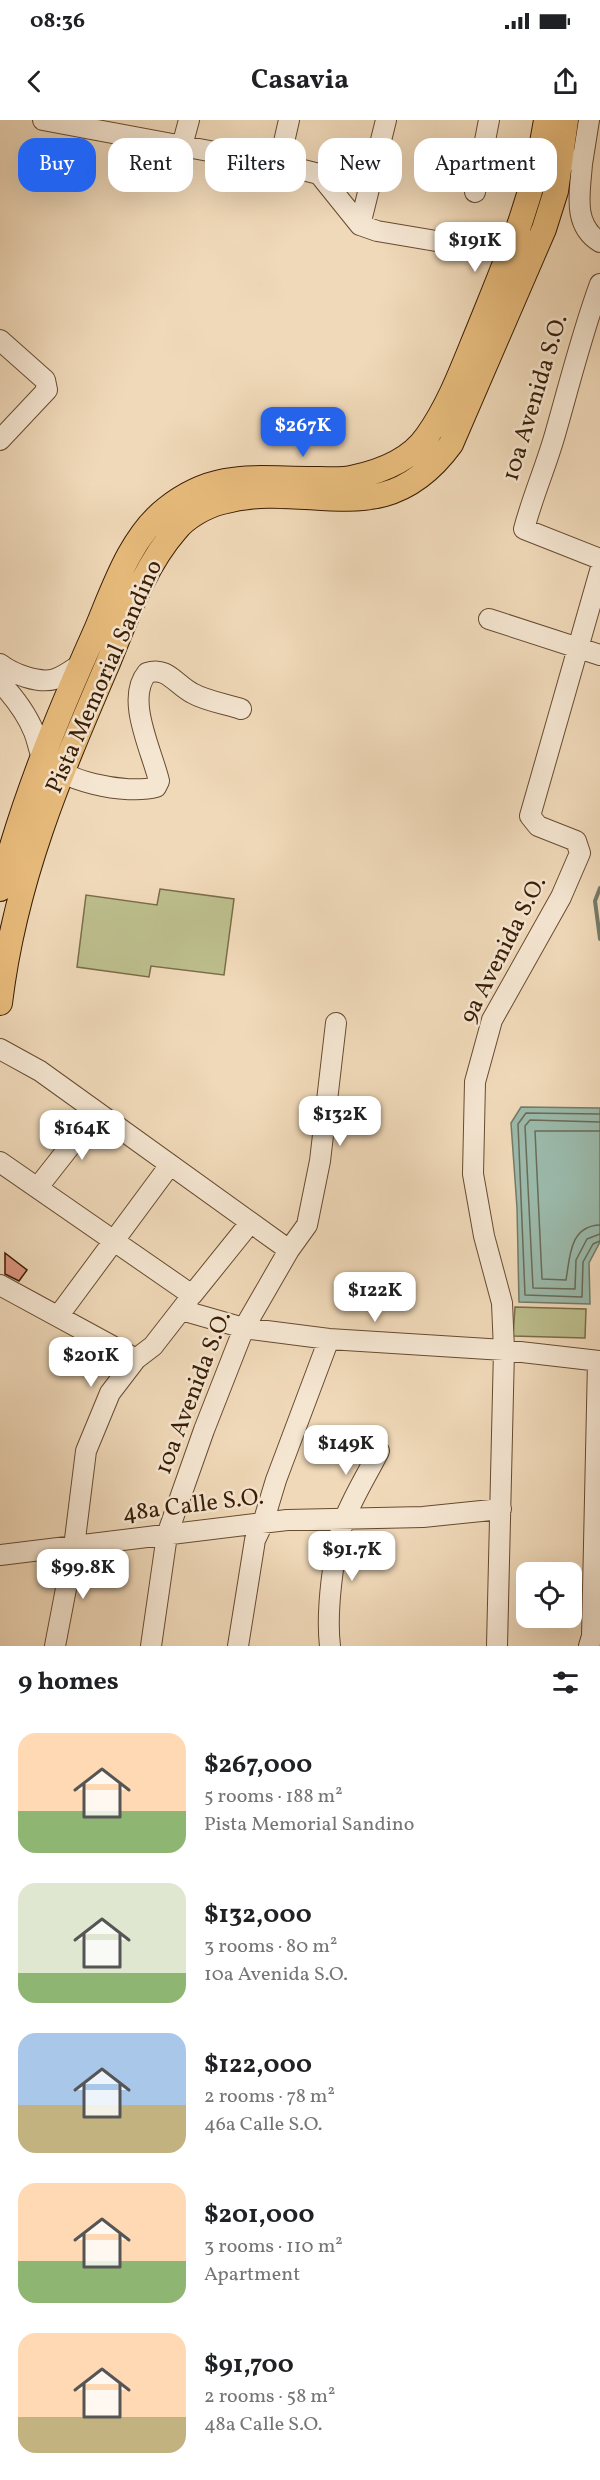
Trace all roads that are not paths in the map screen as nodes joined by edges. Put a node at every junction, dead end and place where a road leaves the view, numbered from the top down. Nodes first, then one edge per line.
1 (43, 120) edge
2 (189, 120) edge
3 (289, 120) edge
4 (386, 120) edge
5 (489, 120) edge
6 (546, 120) edge
7 (554, 120) edge
8 (566, 120) edge
9 (589, 120) edge
10 (86, 124) edge
11 (147, 138) edge
12 (184, 138) edge
13 (285, 138) edge
14 (382, 138) edge
15 (486, 138) edge
16 (571, 160) junction
17 (333, 192) edge
18 (368, 192) edge
19 (360, 225) junction
20 (520, 231) junction
21 (600, 242) edge
22 (472, 247) junction
23 (500, 277) junction
24 (600, 284) edge
25 (0, 340) edge
26 (0, 440) edge
27 (600, 559) edge
28 (600, 571) edge
29 (489, 619) dead end
30 (580, 648) junction
31 (600, 655) edge
32 (81, 664) junction
33 (2, 674) edge
34 (242, 709) dead end
35 (42, 755) junction
36 (61, 771) junction
37 (0, 889) edge
38 (0, 1003) edge
39 (336, 1023) dead end
40 (0, 1049) edge
41 (96, 1112) junction
42 (0, 1162) edge
43 (170, 1165) junction
44 (38, 1187) junction
45 (250, 1222) junction
46 (112, 1241) junction
47 (289, 1250) junction
48 (0, 1285) edge
49 (187, 1303) junction
50 (59, 1315) junction
51 (244, 1328) junction
52 (329, 1339) junction
53 (504, 1350) junction
54 (136, 1359) junction
55 (599, 1361) edge
56 (379, 1452) dead end
57 (501, 1509) junction
58 (345, 1518) junction
59 (263, 1523) junction
60 (167, 1535) junction
61 (74, 1547) junction
62 (0, 1555) edge
63 (152, 1639) edge
64 (56, 1646) edge
65 (238, 1646) edge
66 (330, 1646) edge
67 (497, 1646) edge
68 (589, 1646) edge

1 - 10 street
2 - 12 street
3 - 13 street
4 - 14 street
5 - 15 street
6 - 20 main road, Pista Memorial Sandino
7 - 16 main road
8 - 16 main road, Pista Memorial Sandino
9 - 16 street
10 - 11 street
16 - 21 street
16 - 36 main road, Pista Memorial Sandino
17 - 19 street
18 - 19 street
19 - 22 street
20 - 22 street
20 - 23 main road, Pista Memorial Sandino
22 - 23 street
23 - 32 main road, Pista Memorial Sandino
24 - 27 street, 10a Avenida S.O.
25 - 26 street
28 - 30 street
29 - 30 street
30 - 31 street
30 - 53 street, 9a Avenida S.O.
32 - 33 street
32 - 35 main road, Pista Memorial Sandino
33 - 35 street
34 - 36 street
35 - 36 street
35 - 37 main road, Pista Memorial Sandino
36 - 38 main road, Pista Memorial Sandino
39 - 47 street, 10a Avenida S.O.
40 - 41 street
41 - 43 street
41 - 44 street
42 - 44 street
43 - 45 street
43 - 46 street
44 - 46 street
45 - 47 street
45 - 49 street
46 - 49 street
46 - 50 street
47 - 51 street, 10a Avenida S.O.
48 - 50 street
49 - 51 street
49 - 54 street
50 - 54 street
51 - 52 street
51 - 60 street, 10a Avenida S.O.
52 - 53 street
52 - 59 street
53 - 55 street
53 - 57 street, 9a Avenida S.O.
54 - 61 street
55 - 68 street
56 - 58 street
57 - 58 street, 48a Calle S.O.
57 - 67 street, 9a Avenida S.O.
58 - 59 street, 48a Calle S.O.
58 - 66 street
59 - 60 street, 48a Calle S.O.
59 - 65 street
60 - 61 street, 48a Calle S.O.
60 - 63 street, 10a Avenida S.O.
61 - 62 street, 48a Calle S.O.
61 - 64 street

